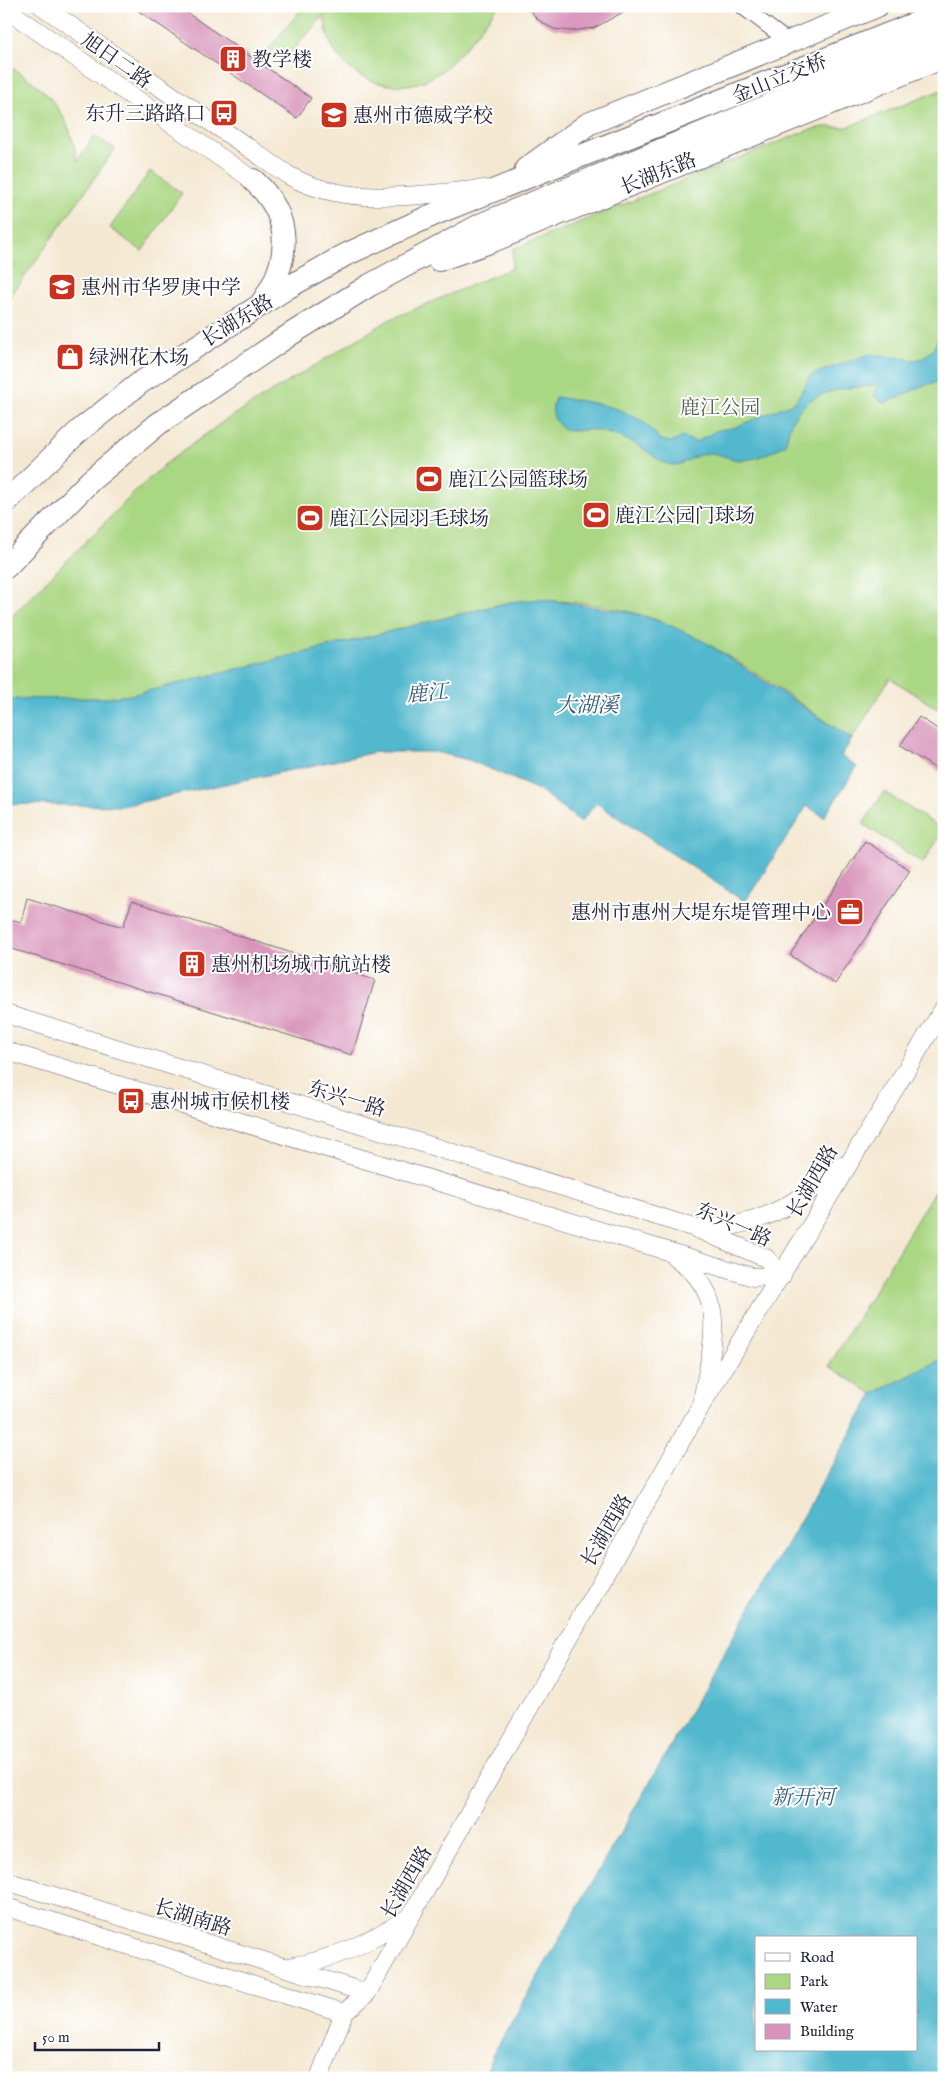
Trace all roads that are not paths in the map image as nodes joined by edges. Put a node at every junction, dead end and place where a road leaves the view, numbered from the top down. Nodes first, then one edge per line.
1 (42, 6) edge
2 (741, 6) edge
3 (877, 6) edge
4 (6, 8) edge
5 (944, 12) edge
6 (944, 32) edge
7 (789, 42) junction
8 (944, 57) edge
9 (614, 144) joint
10 (629, 162) joint
11 (253, 180) joint
12 (499, 188) junction
13 (370, 285) junction
14 (261, 305) junction
15 (8, 499) edge
16 (6, 567) edge
17 (944, 1008) edge
18 (6, 1014) edge
19 (6, 1051) edge
20 (851, 1158) junction
21 (694, 1228) junction
22 (662, 1249) junction
23 (782, 1276) junction
24 (702, 1404) junction
25 (6, 1881) edge
26 (6, 1907) edge
27 (412, 1915) junction
28 (285, 1967) junction
29 (367, 1993) junction
30 (344, 2013) junction
31 (320, 2078) edge

1 - 12 street, 旭日二路
2 - 7 street
3 - 7 main road, 长湖东路
4 - 11 street, 旭日二路
5 - 9 main road, 金山立交桥
6 - 10 main road, 金山立交桥
7 - 12 main road, 长湖东路
8 - 13 main road, 长湖东路
9 - 12 main road, 长湖东路
10 - 13 main road, 长湖东路
11 - 14 main road
12 - 14 main road, 长湖东路
13 - 16 main road, 长湖东路
14 - 15 main road, 长湖东路
17 - 20 street, 长湖西路
18 - 21 street, 东兴一路
19 - 22 street, 东兴一路
20 - 21 street
20 - 23 street, 长湖西路
21 - 23 street, 东兴一路
22 - 23 street, 东兴一路
22 - 24 street
23 - 24 street, 长湖西路
24 - 27 street, 长湖西路
25 - 28 street, 长湖南路
26 - 30 street
27 - 28 street
27 - 29 street, 长湖西路
28 - 29 street, 长湖南路
29 - 30 street, 长湖西路
30 - 31 street, 长湖西路

